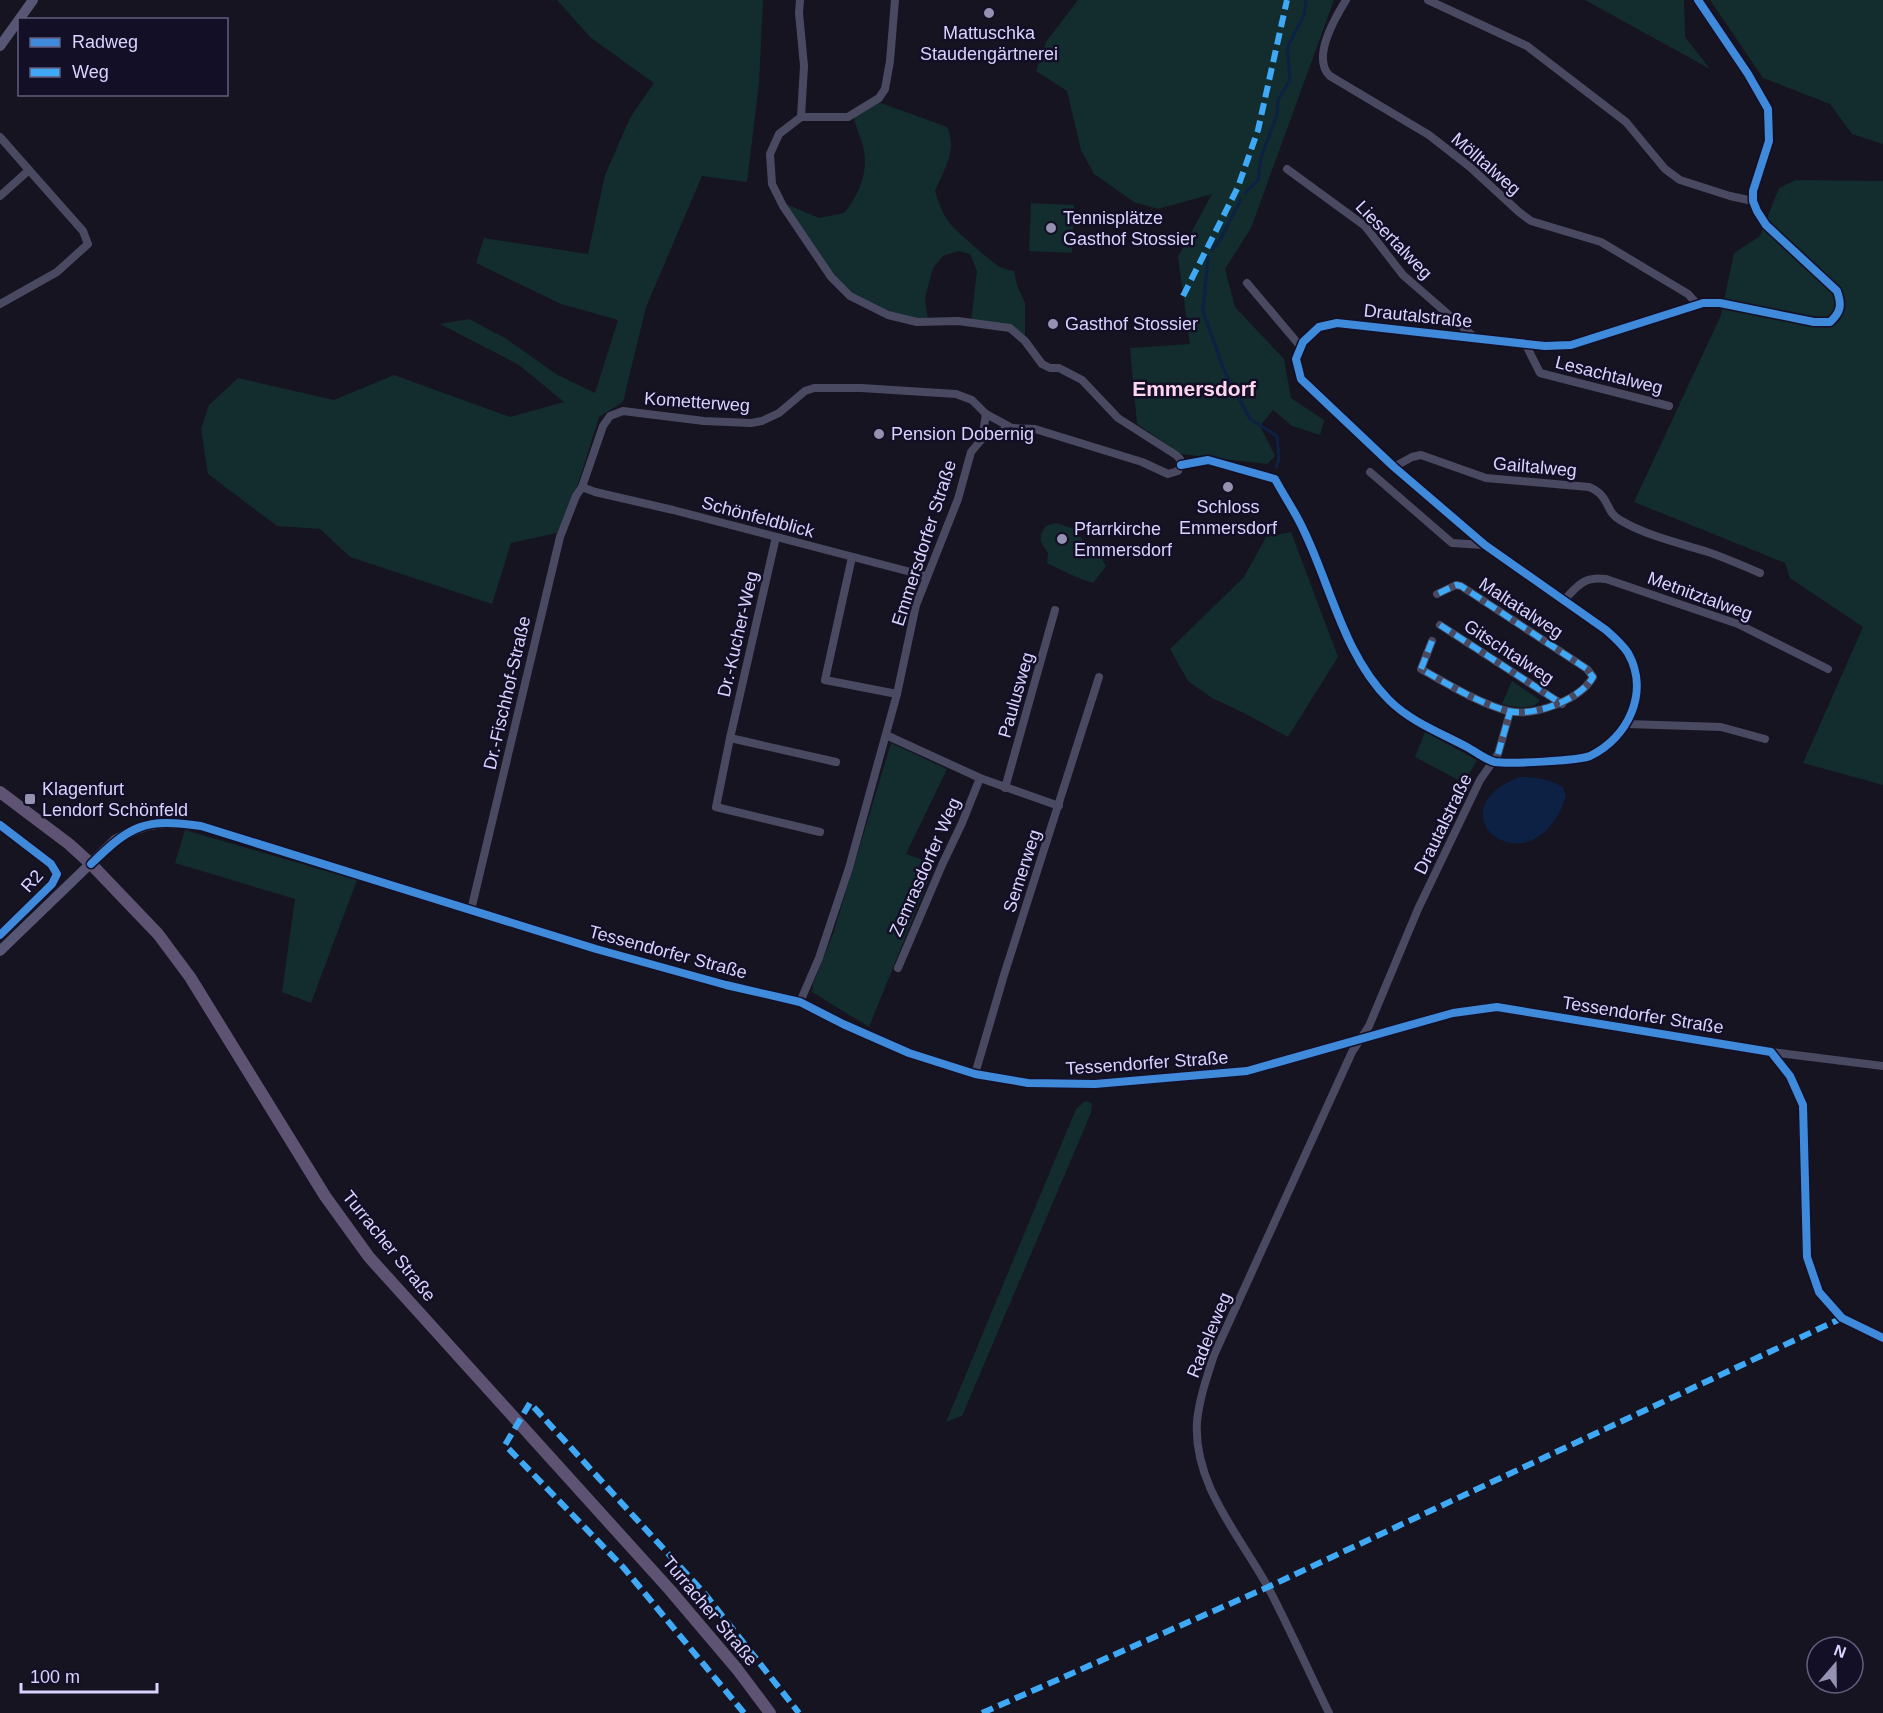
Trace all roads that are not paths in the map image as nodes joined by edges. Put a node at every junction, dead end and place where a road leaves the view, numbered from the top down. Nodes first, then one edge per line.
1 (33, 0) edge
2 (800, 0) edge
3 (895, 0) edge
4 (1346, 0) edge
5 (1428, 0) edge
6 (1698, 0) edge
7 (20, 18) edge
8 (18, 21) edge
9 (0, 46) edge
10 (801, 117) junction
11 (0, 137) edge
12 (1287, 169) dead end
13 (29, 170) junction
14 (0, 196) edge
15 (1753, 201) junction
16 (1247, 283) dead end
17 (0, 304) edge
18 (1698, 305) junction
19 (1474, 337) junction
20 (1525, 343) junction
21 (1302, 346) junction
22 (1669, 406) dead end
23 (986, 414) junction
24 (1012, 428) junction
25 (982, 439) junction
26 (1181, 465) junction
27 (1394, 467) junction
28 (1370, 472) dead end
29 (582, 487) junction
30 (776, 537) junction
31 (1485, 545) junction
32 (852, 557) junction
33 (1761, 573) dead end
34 (926, 576) junction
35 (1437, 594) dead end
36 (1563, 602) junction
37 (1055, 610) dead end
38 (1440, 625) dead end
39 (1432, 641) dead end
40 (1828, 669) dead end
41 (1099, 677) dead end
42 (897, 694) junction
43 (1562, 704) junction
44 (1510, 712) junction
45 (1627, 724) junction
46 (886, 735) junction
47 (730, 738) junction
48 (1765, 739) dead end
49 (836, 762) dead end
50 (1494, 762) junction
51 (980, 778) junction
52 (1005, 788) junction
53 (0, 792) edge
54 (1059, 806) junction
55 (820, 831) dead end
56 (91, 864) junction
57 (471, 910) junction
58 (0, 951) edge
59 (898, 968) dead end
60 (800, 1002) junction
61 (1363, 1037) junction
62 (1771, 1052) junction
63 (1883, 1066) edge
64 (975, 1074) junction
65 (1883, 1338) edge
66 (770, 1713) edge
67 (1329, 1713) edge

1 - 7 street
2 - 10 street
3 - 10 street
4 - 18 street, Mölltalweg
5 - 15 street
6 - 15 street
8 - 9 street
10 - 26 street
11 - 13 street
12 - 19 street, Liesertalweg
13 - 14 street
13 - 17 street
15 - 18 street, Drautalstraße
16 - 21 street
18 - 20 street, Drautalstraße
19 - 20 street, Drautalstraße
19 - 21 street, Drautalstraße
20 - 22 street, Lesachtalweg
21 - 27 street, Drautalstraße
23 - 24 street, Kometterweg
23 - 25 street
23 - 29 street, Kometterweg
24 - 25 street
24 - 26 street
25 - 34 street, Emmersdorfer Straße
26 - 50 street
27 - 31 street, Drautalstraße
27 - 33 street, Gailtalweg
28 - 31 street
29 - 30 street, Schönfeldblick
29 - 57 street, Dr.-Fischhof-Straße
30 - 32 street, Schönfeldblick
30 - 47 street, Dr.-Kucher-Weg
31 - 36 street, Drautalstraße
32 - 34 street, Schönfeldblick
32 - 42 street
34 - 42 street, Emmersdorfer Straße
35 - 43 street, Maltatalweg
36 - 40 street, Metnitztalweg
36 - 45 street, Drautalstraße
37 - 52 street, Paulusweg
38 - 43 street, Gitschtalweg
39 - 44 street
41 - 54 street, Semerweg
42 - 46 street, Emmersdorfer Straße
43 - 44 street
44 - 50 street
45 - 48 street
45 - 50 street, Drautalstraße
46 - 51 street
46 - 60 street, Emmersdorfer Straße
47 - 49 street
47 - 55 street, Dr.-Kucher-Weg
50 - 61 street, Drautalstraße
51 - 52 street
51 - 59 street, Zemrasdorfer Weg
52 - 54 street
53 - 56 main road, Turracher Straße
54 - 64 street, Semerweg
56 - 57 street, Tessendorfer Straße
56 - 58 street, Tessendorfer Straße
56 - 66 main road, Turracher Straße
57 - 60 street, Tessendorfer Straße
60 - 64 street, Tessendorfer Straße
61 - 62 street, Tessendorfer Straße
61 - 64 street, Tessendorfer Straße
61 - 67 street, Radeleweg
62 - 63 street
62 - 65 street

